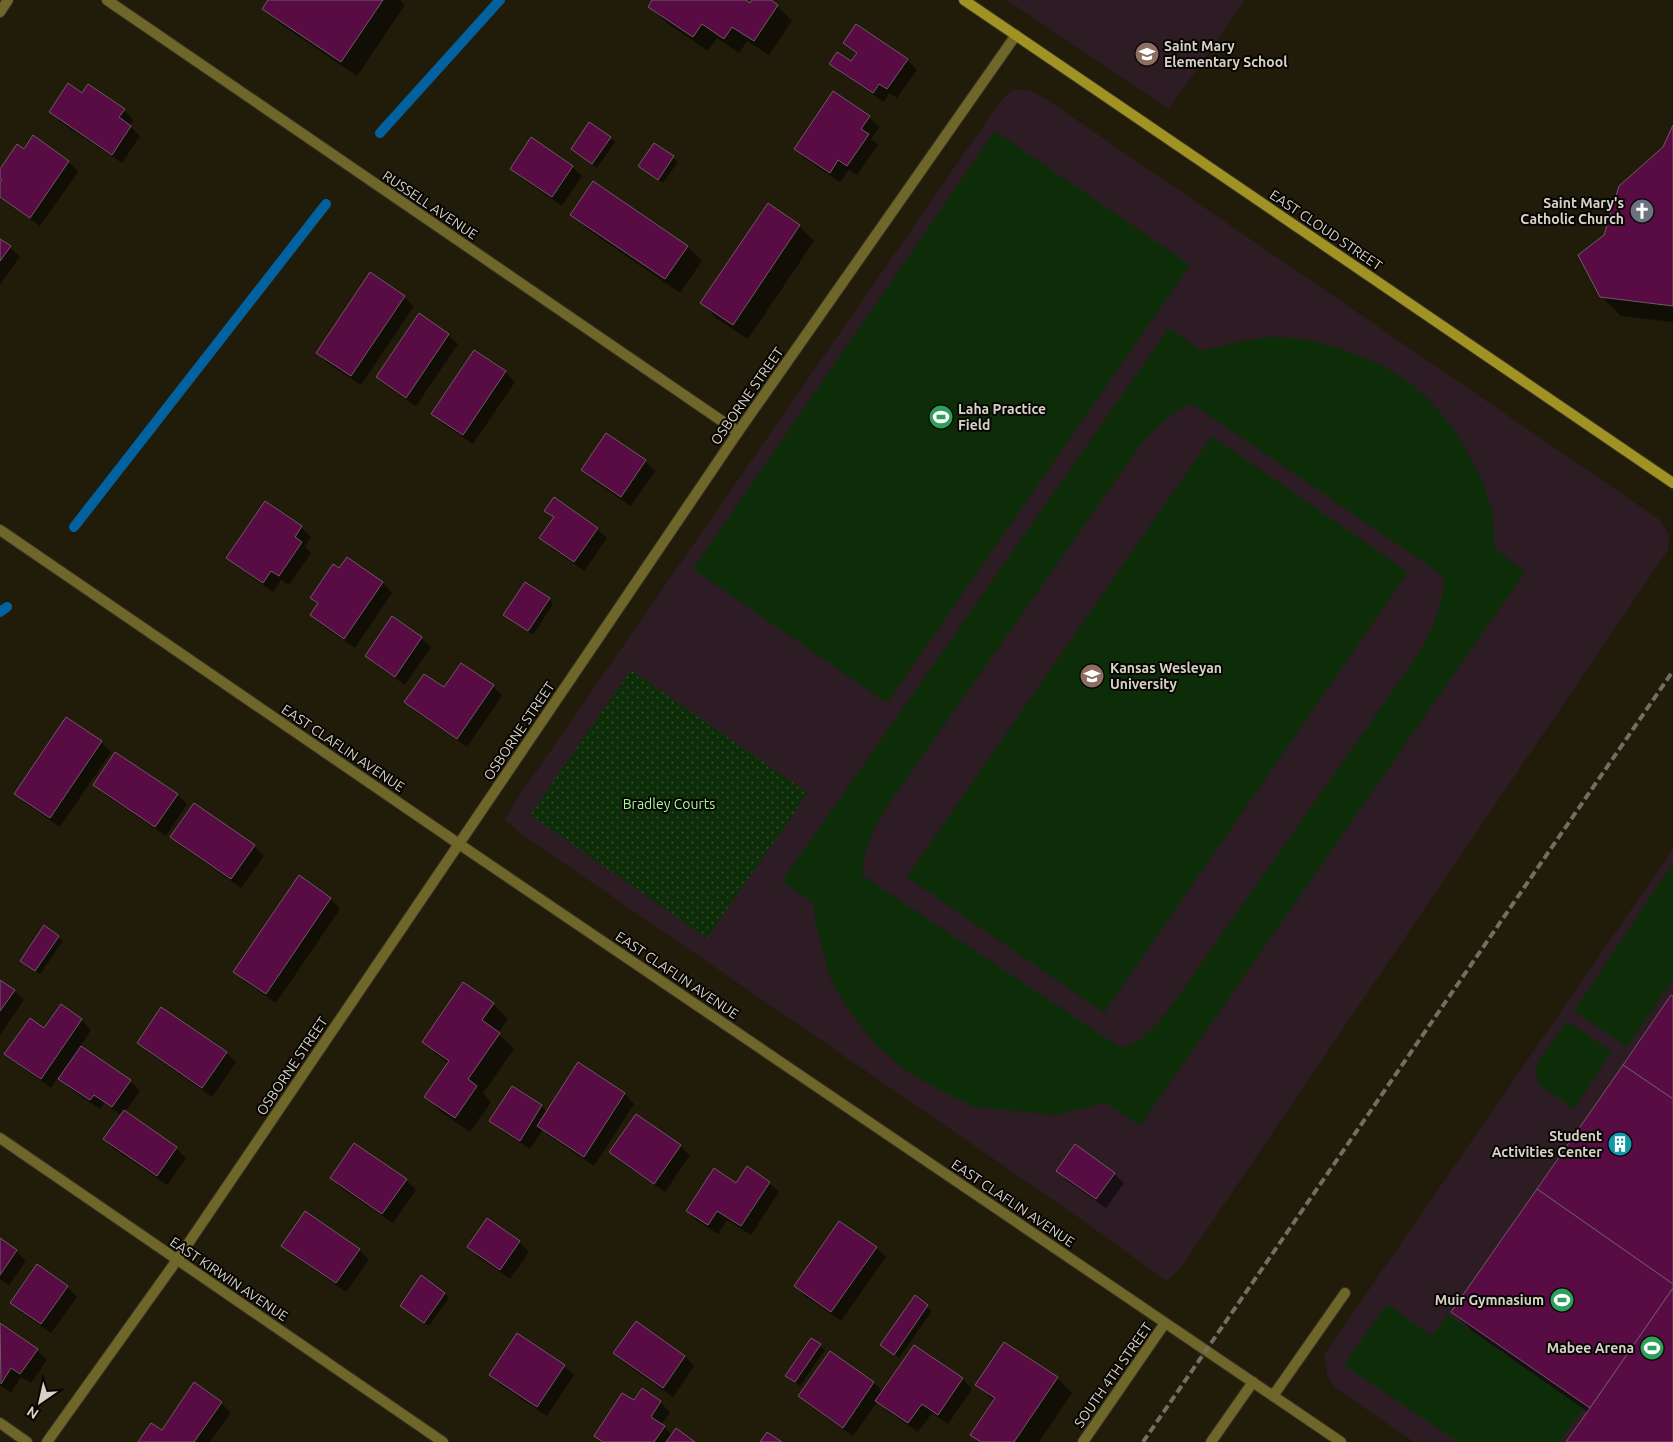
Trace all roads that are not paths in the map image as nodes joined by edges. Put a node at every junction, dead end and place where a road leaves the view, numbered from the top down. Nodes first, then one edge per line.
1 (8, 0) edge
2 (107, 0) edge
3 (964, 0) edge
4 (0, 12) edge
5 (1016, 35) junction
6 (738, 432) junction
7 (1673, 483) edge
8 (0, 530) edge
9 (459, 844) junction
10 (0, 1138) edge
11 (177, 1260) junction
12 (1345, 1293) dead end
13 (1165, 1323) junction
14 (1253, 1382) junction
15 (1273, 1396) junction
16 (0, 1423) edge
17 (27, 1442) edge
18 (47, 1442) edge
19 (443, 1442) edge
20 (1083, 1442) edge
21 (1211, 1442) edge
22 (1341, 1442) edge

1 - 4 street
2 - 6 street, RUSSELL AVENUE
3 - 5 main road, EAST CLOUD STREET
5 - 6 street, OSBORNE STREET
5 - 7 main road, EAST CLOUD STREET
6 - 9 street, OSBORNE STREET
8 - 9 street, EAST CLAFLIN AVENUE
9 - 11 street, OSBORNE STREET
9 - 13 street, EAST CLAFLIN AVENUE
10 - 11 street, EAST KIRWIN AVENUE
11 - 18 street, OSBORNE STREET
11 - 19 street, EAST KIRWIN AVENUE
12 - 15 street
13 - 14 street, EAST CLAFLIN AVENUE
13 - 20 street, SOUTH 4TH STREET
14 - 15 street, EAST CLAFLIN AVENUE
14 - 21 street
15 - 22 street, EAST CLAFLIN AVENUE
16 - 17 street

